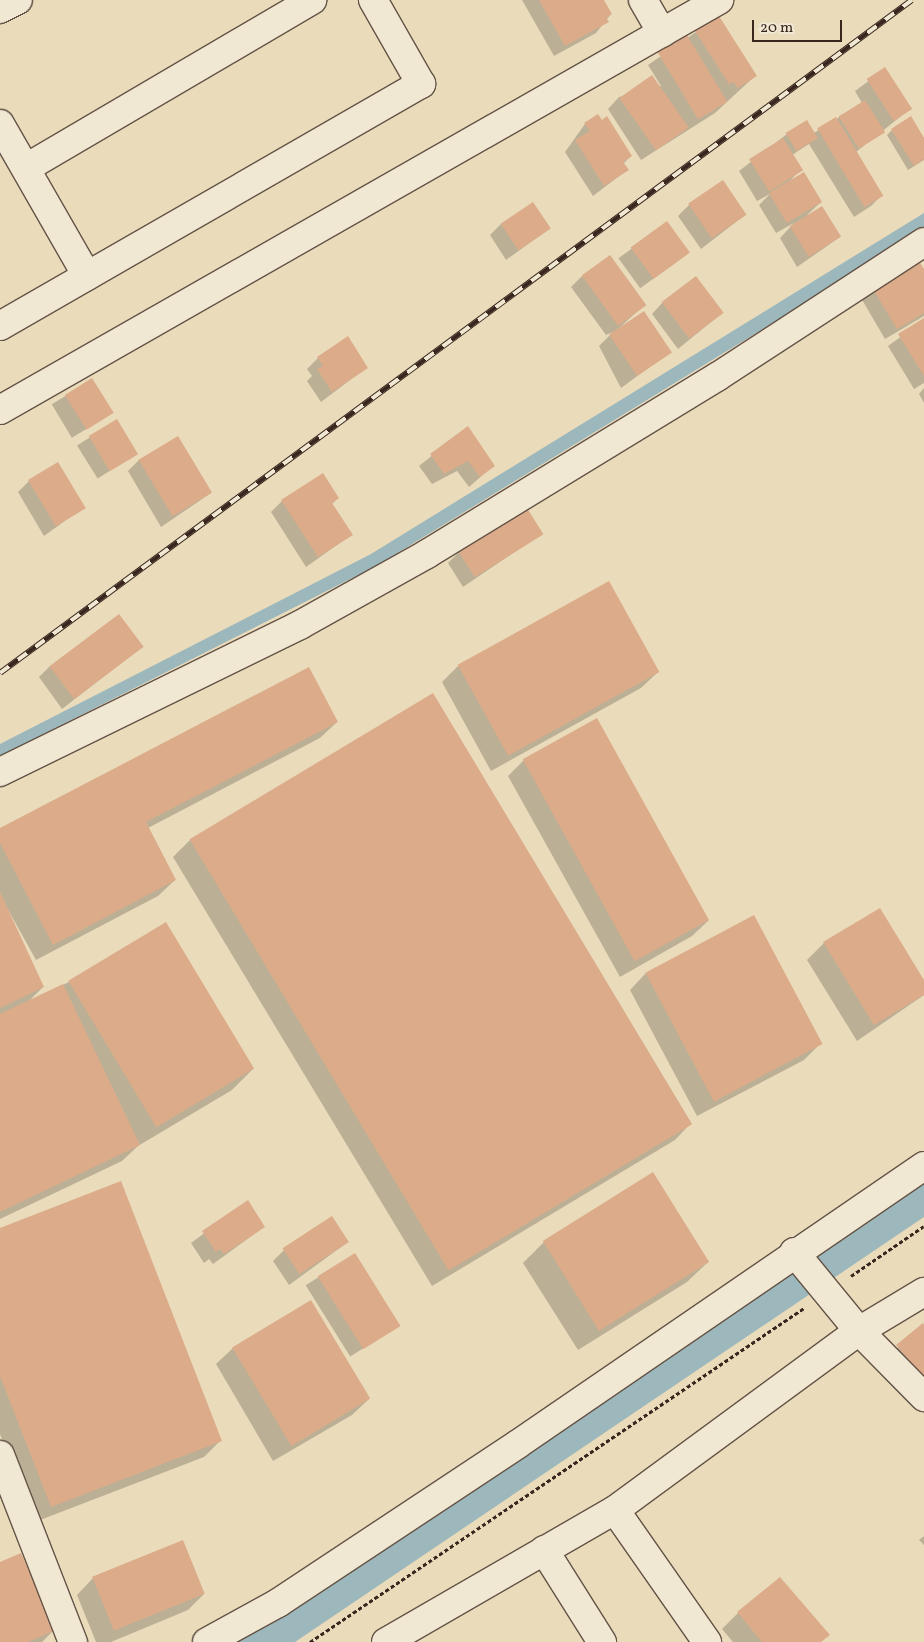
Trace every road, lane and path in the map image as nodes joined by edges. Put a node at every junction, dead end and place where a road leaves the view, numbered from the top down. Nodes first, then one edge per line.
1 (18, 0) edge
2 (312, 0) edge
3 (374, 0) edge
4 (643, 0) edge
5 (719, 0) edge
6 (0, 9) edge
7 (662, 33) junction
8 (0, 124) edge
9 (26, 168) junction
10 (924, 242) edge
11 (87, 276) junction
12 (0, 326) edge
13 (0, 410) edge
14 (0, 772) edge
15 (924, 1166) edge
16 (924, 1226) edge
17 (798, 1258) junction
18 (825, 1291) junction
19 (924, 1292) edge
20 (859, 1331) junction
21 (924, 1397) edge
22 (0, 1455) edge
23 (615, 1510) junction
24 (544, 1550) junction
25 (73, 1642) edge
26 (207, 1642) edge
27 (310, 1642) edge
28 (386, 1642) edge
29 (602, 1642) edge
30 (707, 1642) edge

1 - 6 street
2 - 9 street
3 - 11 street
4 - 7 street
5 - 7 street
7 - 13 street
8 - 9 street
9 - 11 street
10 - 14 street
11 - 12 street
15 - 17 street
16 - 18 path
17 - 18 street
17 - 26 street
18 - 20 street
18 - 27 path
19 - 20 street
20 - 21 street
20 - 23 street
22 - 25 street
23 - 24 street
23 - 30 street
24 - 28 street
24 - 29 street

